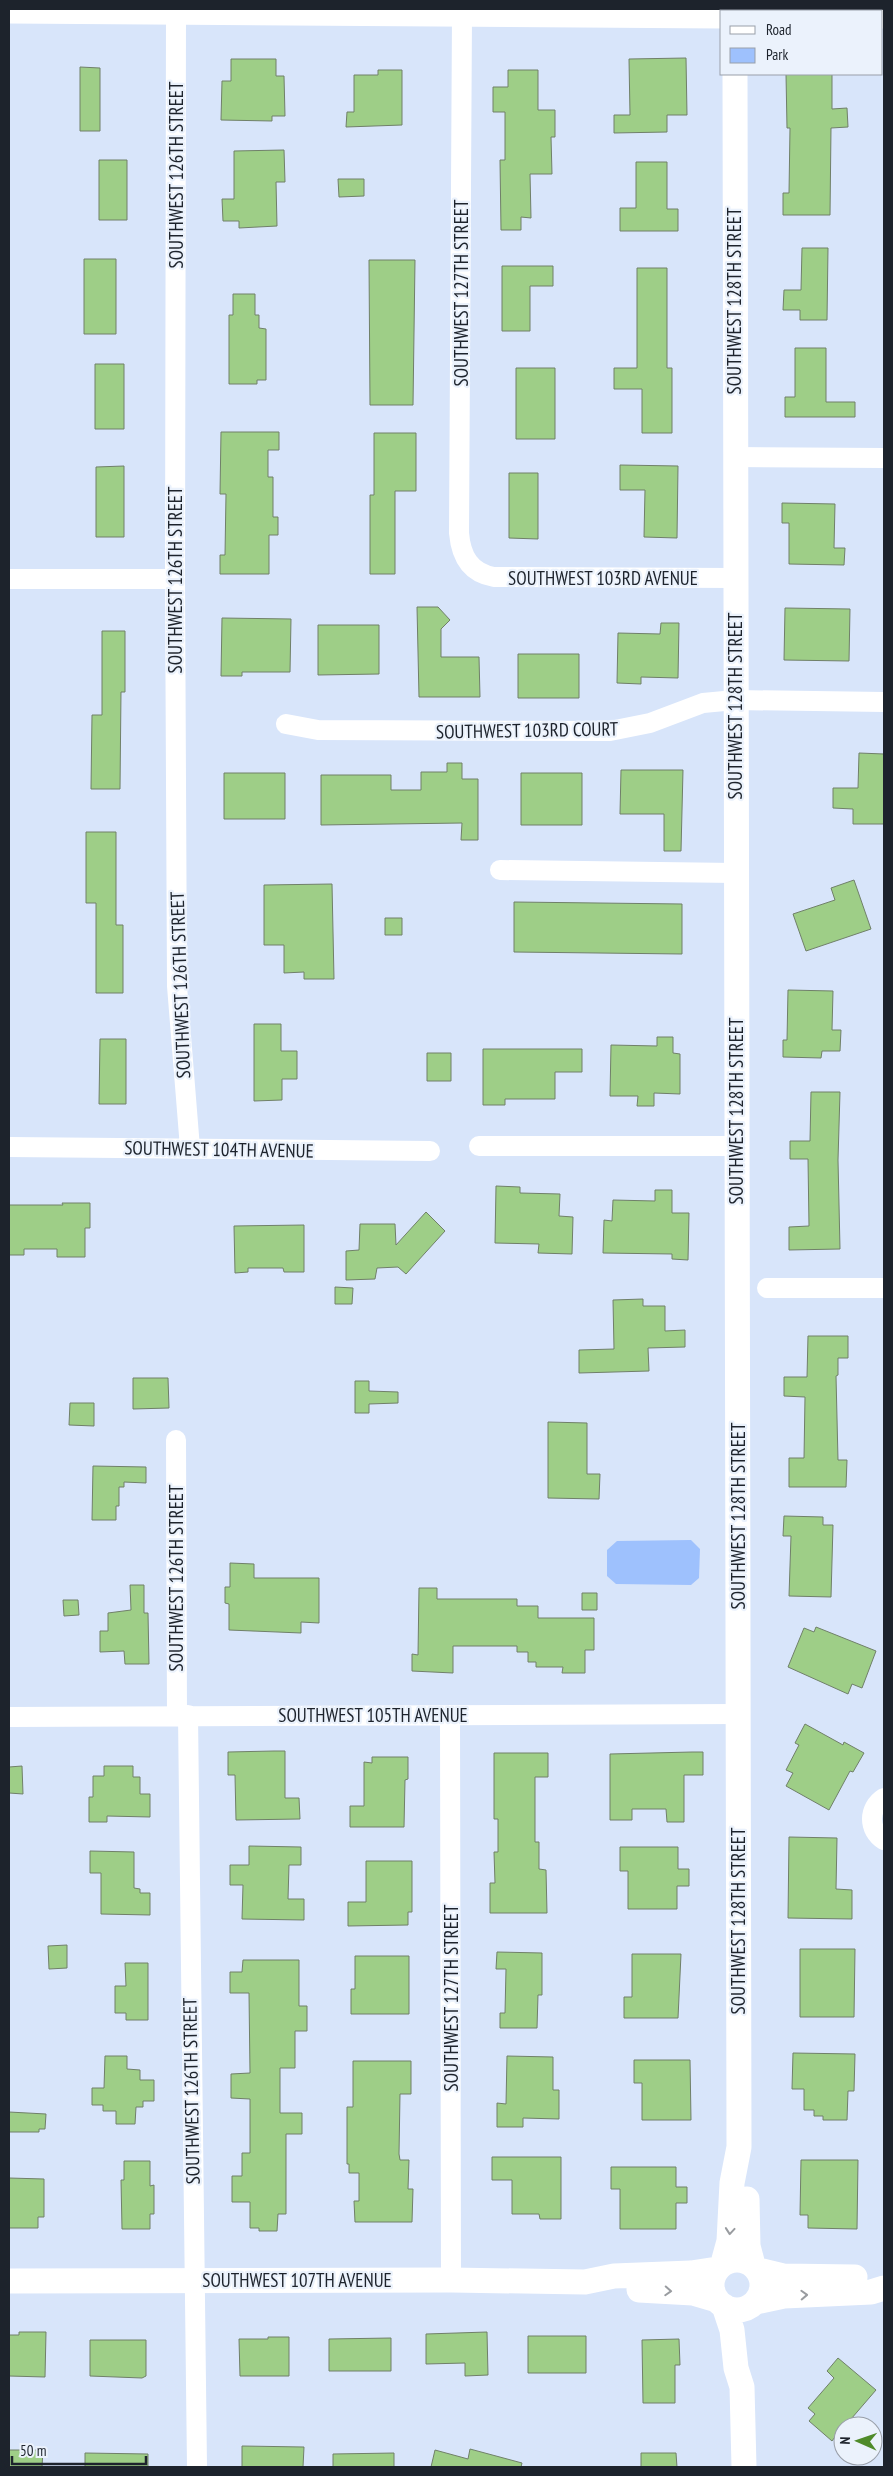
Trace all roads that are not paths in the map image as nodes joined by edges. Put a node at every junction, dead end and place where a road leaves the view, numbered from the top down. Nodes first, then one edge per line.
1 (129, 10) edge
2 (382, 10) edge
3 (9, 11) edge
4 (176, 11) junction
5 (462, 14) junction
6 (720, 16) edge
7 (735, 75) edge
8 (734, 457) junction
9 (884, 458) edge
10 (473, 569) joint
11 (9, 578) edge
12 (735, 578) junction
13 (175, 579) junction
14 (735, 700) junction
15 (884, 702) edge
16 (286, 724) dead end
17 (500, 870) dead end
18 (735, 873) junction
19 (9, 1146) edge
20 (479, 1146) dead end
21 (736, 1146) junction
22 (190, 1148) junction
23 (430, 1152) dead end
24 (767, 1288) dead end
25 (884, 1288) edge
26 (176, 1440) dead end
27 (738, 1714) junction
28 (182, 1715) junction
29 (450, 1715) junction
30 (9, 1717) edge
31 (884, 1798) edge
32 (884, 1840) edge
33 (738, 2148) junction
34 (720, 2266) junction
35 (756, 2268) junction
36 (194, 2280) junction
37 (451, 2280) junction
38 (9, 2281) edge
39 (884, 2281) edge
40 (585, 2282) junction
41 (884, 2288) edge
42 (721, 2303) junction
43 (755, 2303) junction
44 (742, 2387) junction
45 (197, 2467) edge
46 (744, 2467) edge

1 - 3 street
1 - 4 street
2 - 4 street
2 - 5 street
4 - 13 street, SOUTHWEST 126TH STREET
5 - 6 street
5 - 10 street, SOUTHWEST 127TH STREET
7 - 8 street, SOUTHWEST 128TH STREET
8 - 9 street
8 - 12 street, SOUTHWEST 128TH STREET
10 - 12 street, SOUTHWEST 103RD AVENUE
11 - 13 street
12 - 14 street, SOUTHWEST 128TH STREET
13 - 22 street, SOUTHWEST 126TH STREET
14 - 15 street, SOUTHWEST 103RD COURT
14 - 16 street, SOUTHWEST 103RD COURT
14 - 18 street, SOUTHWEST 128TH STREET
17 - 18 street
18 - 21 street, SOUTHWEST 128TH STREET
19 - 22 street, SOUTHWEST 104TH AVENUE
20 - 21 street
21 - 27 street, SOUTHWEST 128TH STREET
22 - 23 street, SOUTHWEST 104TH AVENUE
24 - 25 street
26 - 28 street, SOUTHWEST 126TH STREET
27 - 29 street, SOUTHWEST 105TH AVENUE
27 - 33 street, SOUTHWEST 128TH STREET
28 - 29 street, SOUTHWEST 105TH AVENUE
28 - 30 street, SOUTHWEST 105TH AVENUE
28 - 36 street, SOUTHWEST 126TH STREET
29 - 37 street, SOUTHWEST 127TH STREET
31 - 32 street
33 -> 34 street, SOUTHWEST 128TH STREET
33 - 35 street, SOUTHWEST 128TH STREET
34 - 35 street
34 - 40 street, SOUTHWEST 107TH AVENUE
34 - 42 street
35 - 39 street
35 - 43 street
36 - 37 street, SOUTHWEST 107TH AVENUE
36 - 38 street, SOUTHWEST 107TH AVENUE
36 - 45 street, SOUTHWEST 126TH STREET
37 - 40 street, SOUTHWEST 107TH AVENUE
40 -> 42 street, SOUTHWEST 107TH AVENUE
43 -> 41 street
42 - 43 street
42 - 44 street
43 - 44 street
44 - 46 street

